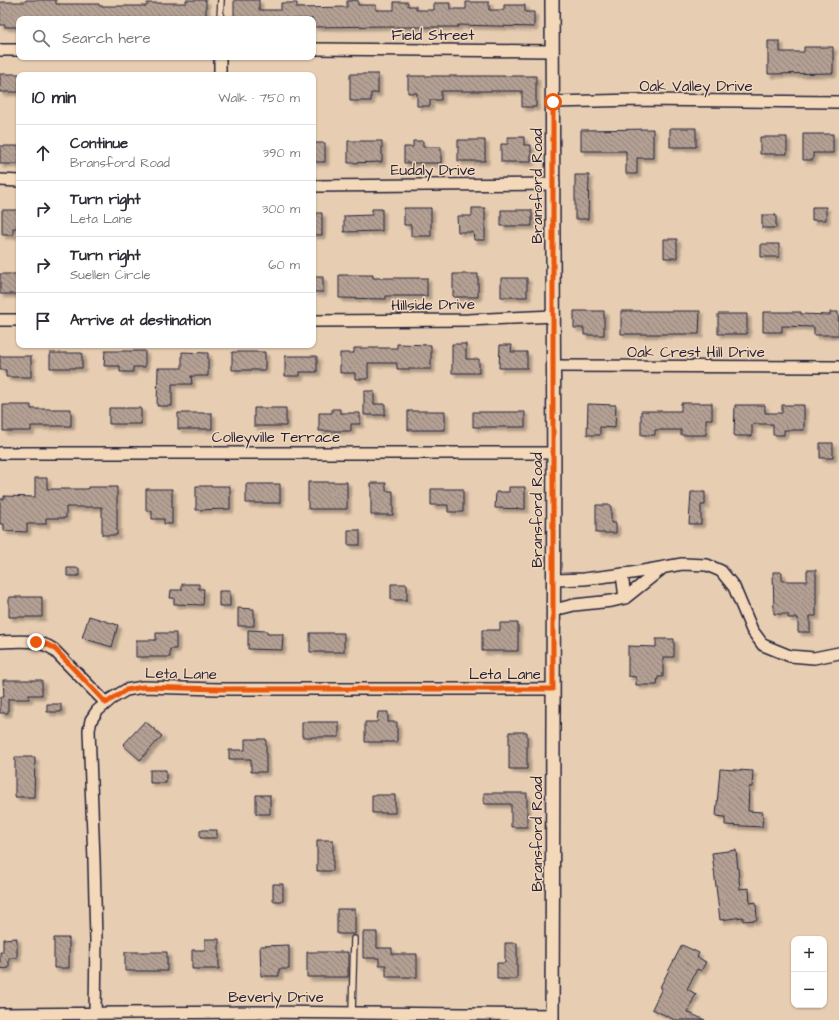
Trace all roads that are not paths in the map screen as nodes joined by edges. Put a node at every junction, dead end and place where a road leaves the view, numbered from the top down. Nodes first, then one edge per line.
1 (221, 0) edge
2 (552, 0) edge
3 (220, 16) edge
4 (316, 49) edge
5 (0, 50) edge
6 (16, 50) edge
7 (552, 51) junction
8 (220, 60) edge
9 (220, 72) edge
10 (553, 102) junction
11 (839, 102) edge
12 (0, 180) edge
13 (16, 181) edge
14 (554, 184) junction
15 (316, 186) edge
16 (554, 316) junction
17 (0, 320) edge
18 (16, 320) edge
19 (316, 321) edge
20 (553, 366) junction
21 (839, 367) edge
22 (0, 453) edge
23 (553, 453) junction
24 (666, 566) junction
25 (622, 574) junction
26 (554, 580) junction
27 (625, 598) junction
28 (554, 610) junction
29 (0, 642) edge
30 (839, 653) edge
31 (553, 689) junction
32 (106, 703) junction
33 (354, 939) dead end
34 (352, 1013) junction
35 (0, 1014) edge
36 (94, 1014) junction
37 (552, 1017) edge

1 - 3 lane
2 - 7 street, Bransford Road
4 - 7 street, Field Street
5 - 6 street
7 - 10 street, Bransford Road
8 - 9 street
10 - 11 street, Oak Valley Drive
10 - 14 street, Bransford Road
12 - 13 street
14 - 15 street, Eudaly Drive
14 - 16 street, Bransford Road
16 - 19 street, Hillside Drive
16 - 20 street, Bransford Road
17 - 18 street
20 - 21 street, Oak Crest Hill Drive
20 - 23 street, Bransford Road
22 - 23 street, Colleyville Terrace
23 - 26 street, Bransford Road
24 - 25 street
24 - 27 street
24 - 30 street
25 - 26 street
25 - 27 street
26 - 28 street, Bransford Road
27 - 28 street
28 - 31 street, Bransford Road
29 - 32 street
31 - 32 street, Leta Lane
31 - 37 street, Bransford Road
32 - 36 street, Leta Lane
33 - 34 lane
34 - 36 street, Beverly Drive
34 - 37 street, Beverly Drive
35 - 36 street, Beverly Drive

